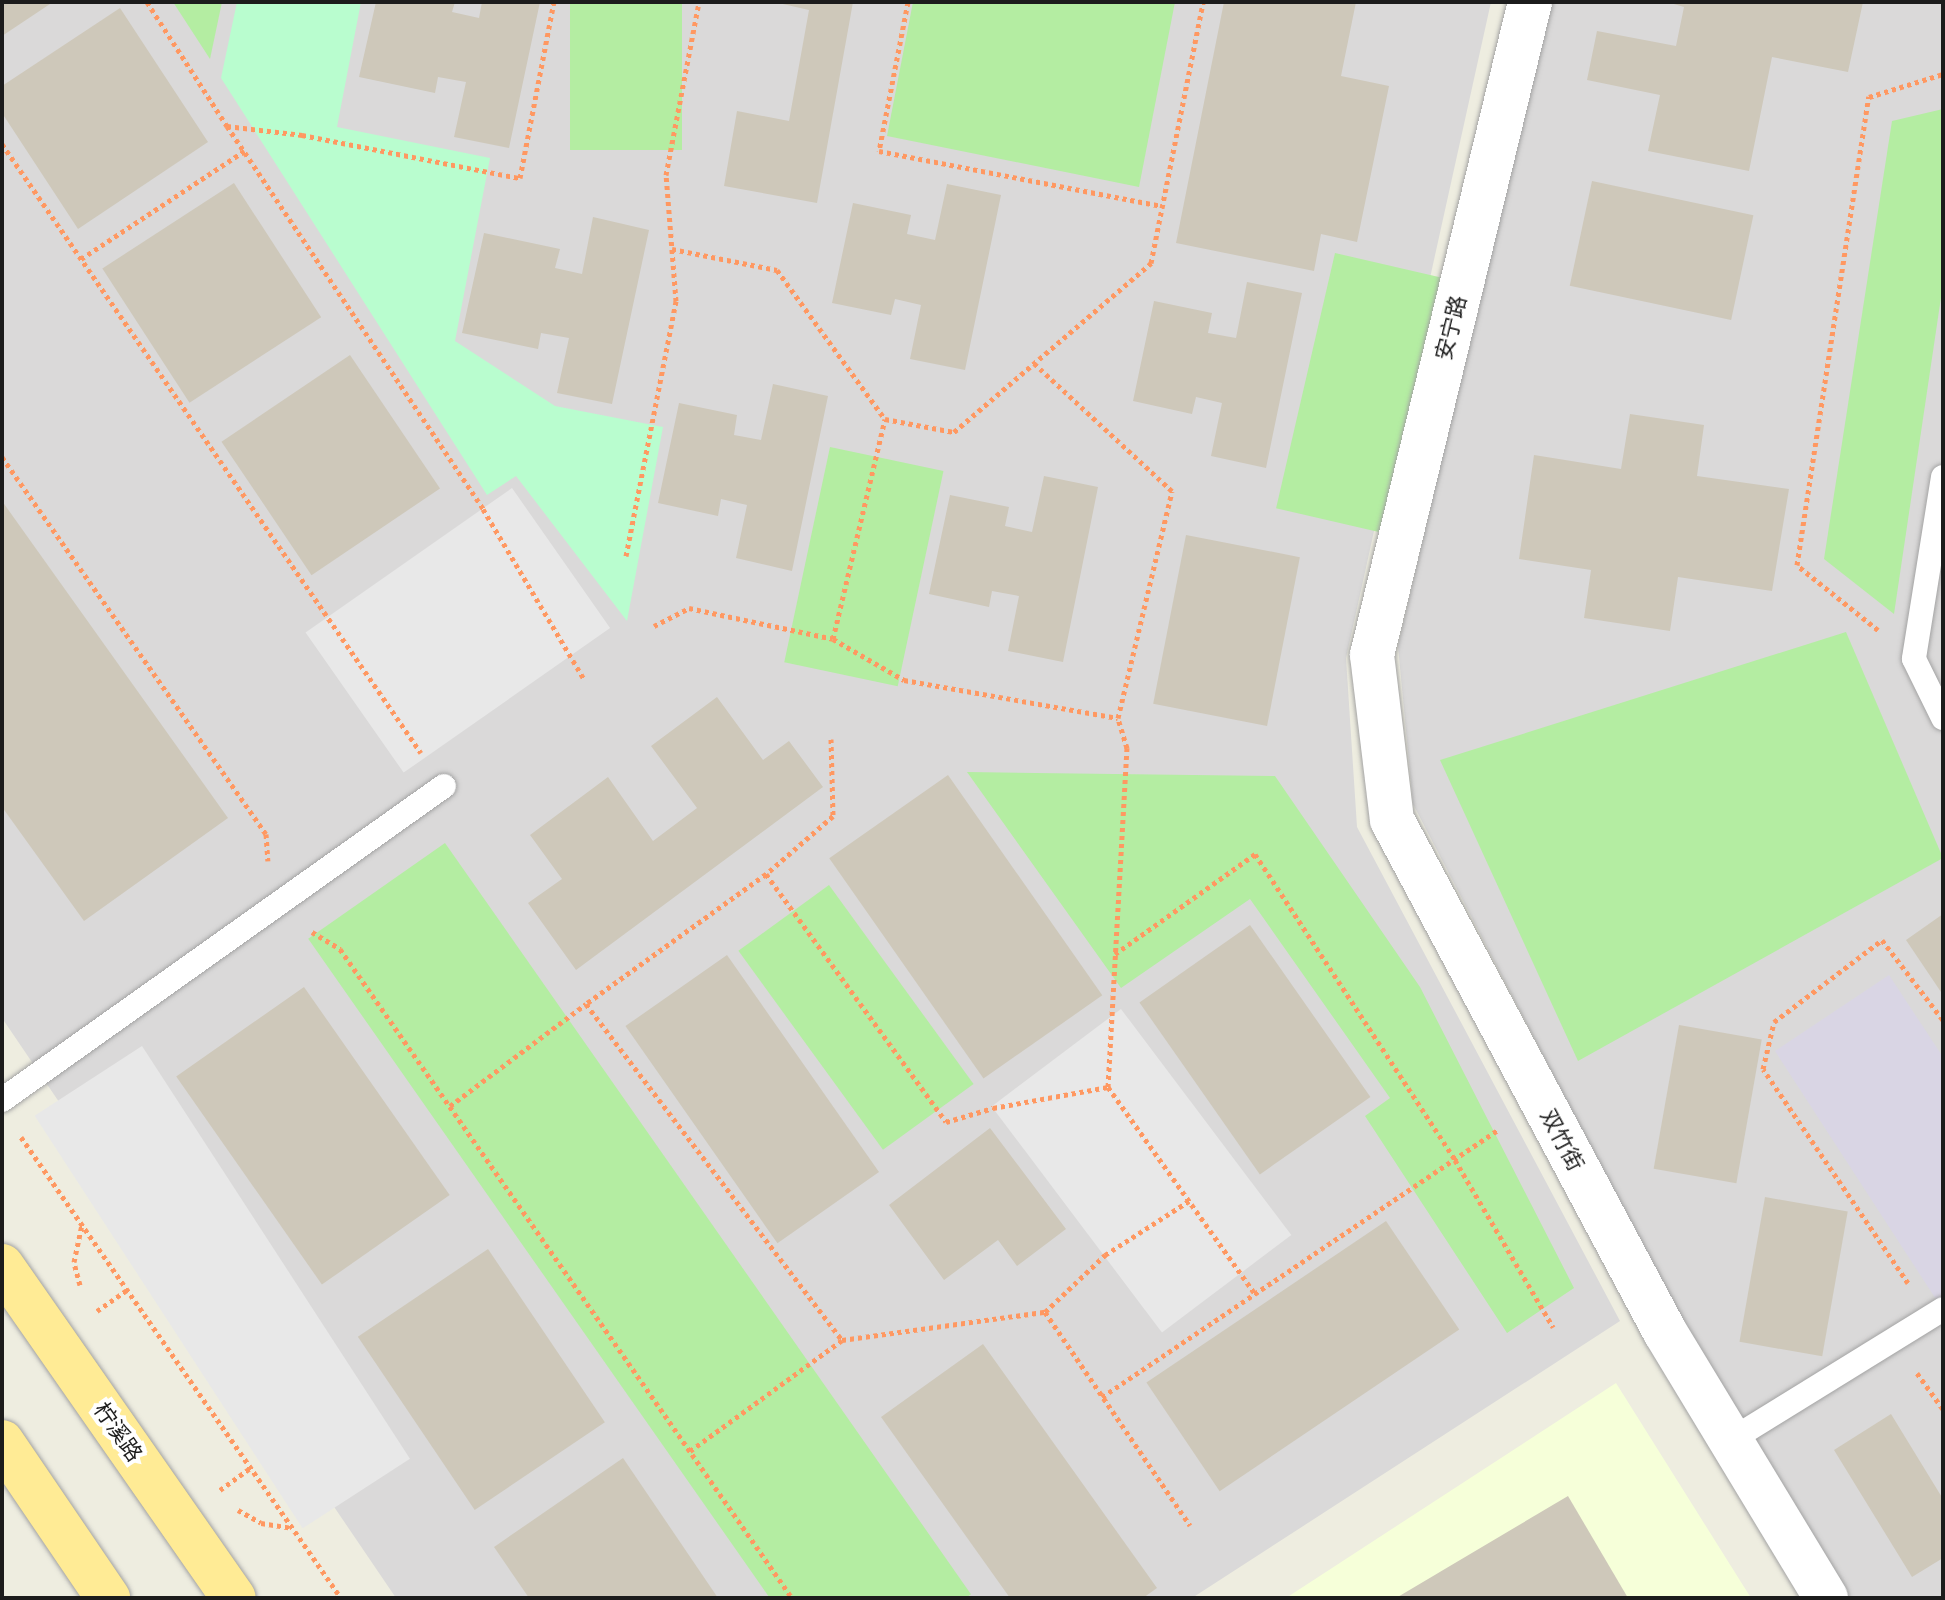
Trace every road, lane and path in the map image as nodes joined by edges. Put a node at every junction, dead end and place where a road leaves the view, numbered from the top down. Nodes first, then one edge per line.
1 (147, 2) edge
2 (554, 2) edge
3 (699, 2) edge
4 (908, 2) edge
5 (1203, 2) edge
6 (1530, 2) edge
7 (1943, 74) edge
8 (227, 126) junction
9 (2, 144) edge
10 (244, 151) junction
11 (1162, 206) junction
12 (672, 249) junction
13 (81, 259) junction
14 (1034, 363) junction
15 (885, 419) junction
16 (2, 457) edge
17 (1943, 477) edge
18 (626, 556) dead end
19 (654, 626) dead end
20 (833, 639) junction
21 (1372, 655) joint
22 (1914, 659) junction
23 (584, 679) dead end
24 (1118, 718) junction
25 (1943, 718) edge
26 (831, 739) dead end
27 (444, 786) joint
28 (766, 874) junction
29 (272, 908) junction
30 (1115, 954) junction
31 (586, 1004) junction
32 (1943, 1020) edge
33 (1108, 1087) junction
34 (2, 1100) edge
35 (1541, 1101) junction
36 (450, 1106) junction
37 (11, 1123) dead end
38 (1455, 1160) junction
39 (1189, 1201) junction
40 (82, 1225) junction
41 (2, 1266) edge
42 (127, 1290) junction
43 (1255, 1294) junction
44 (1045, 1312) junction
45 (1937, 1313) edge
46 (1553, 1327) dead end
47 (842, 1340) junction
48 (1102, 1397) junction
49 (1731, 1440) junction
50 (2, 1442) edge
51 (690, 1451) junction
52 (250, 1468) junction
53 (219, 1490) dead end
54 (1190, 1525) dead end
55 (108, 1598) edge
56 (234, 1598) edge
57 (341, 1598) edge
58 (792, 1598) edge
59 (1826, 1598) edge

1 - 8 path
2 - 8 path
3 - 12 path
4 - 11 path
5 - 11 path
6 - 21 street, 安宁路
7 - 22 path
8 - 10 path
9 - 13 path
10 - 13 path
10 - 23 path
11 - 14 path
12 - 15 path
12 - 18 path
13 - 27 path
14 - 15 path
14 - 24 path
15 - 20 path
16 - 29 path
17 - 22 lane
19 - 20 path
20 - 24 path
21 - 35 street, 双竹街
22 - 25 lane
24 - 30 path
26 - 28 path
27 - 29 lane
28 - 31 path
28 - 33 path
29 - 34 lane
29 - 36 path
30 - 33 path
30 - 38 path
31 - 36 path
31 - 47 path
32 - 45 path
33 - 39 path
35 - 38 path
35 - 49 street, 双竹街
36 - 51 path
37 - 40 path
38 - 43 path
38 - 46 path
39 - 43 path
39 - 44 path
40 - 42 path
40 - 42 path
41 - 56 main road, 柠溪路
42 - 52 path
43 - 48 path
44 - 47 path
44 - 48 path
45 - 49 lane
47 - 51 path
48 - 54 path
49 - 59 street, 双竹街
50 - 55 main road
51 - 58 path
52 - 53 path
52 - 57 path

